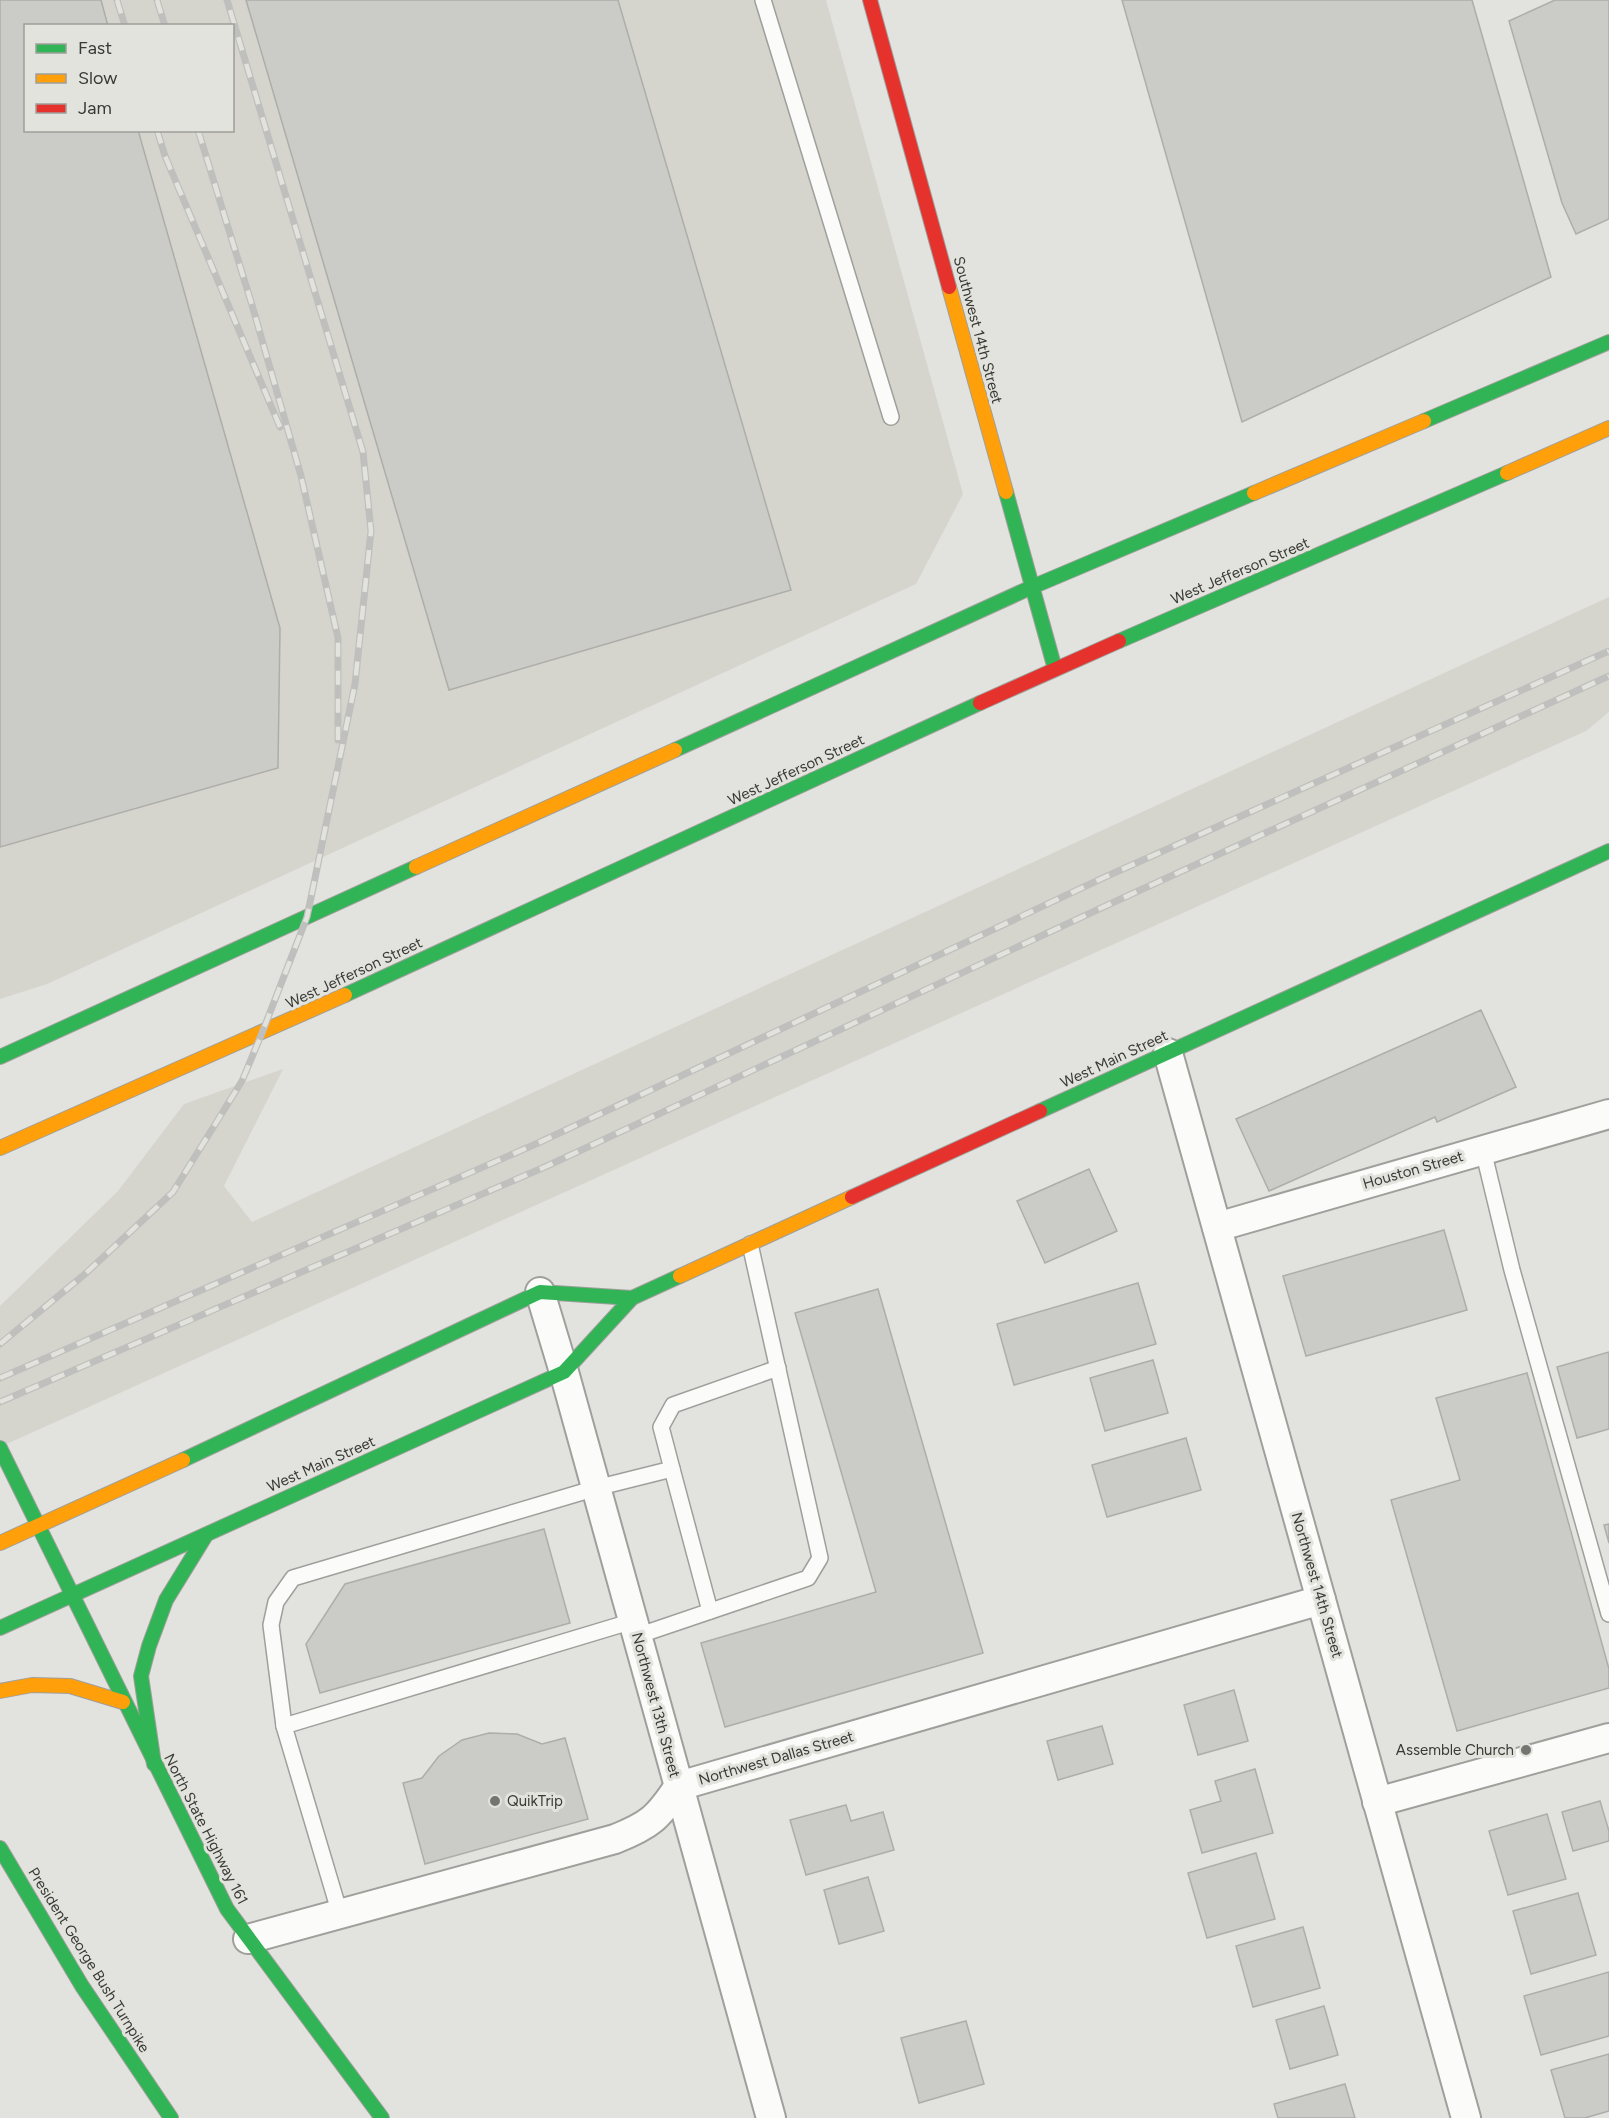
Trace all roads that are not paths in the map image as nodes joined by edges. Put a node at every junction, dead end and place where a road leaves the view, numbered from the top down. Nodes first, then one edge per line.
1 (763, 0) edge
2 (870, 0) edge
3 (1609, 342) edge
4 (891, 417) dead end
5 (1609, 428) edge
6 (1032, 587) junction
7 (1055, 669) junction
8 (1609, 851) edge
9 (1168, 1053) junction
10 (0, 1057) edge
11 (1609, 1114) edge
12 (0, 1148) edge
13 (1483, 1150) junction
14 (1216, 1227) junction
15 (750, 1244) junction
16 (540, 1292) junction
17 (632, 1298) junction
18 (778, 1368) junction
19 (564, 1372) junction
20 (0, 1448) edge
21 (672, 1469) junction
22 (596, 1488) junction
23 (39, 1526) junction
24 (206, 1535) junction
25 (0, 1543) edge
26 (72, 1596) junction
27 (1321, 1600) junction
28 (710, 1611) junction
29 (1609, 1614) edge
30 (0, 1628) edge
31 (635, 1629) junction
32 (0, 1691) edge
33 (123, 1702) junction
34 (284, 1726) junction
35 (1609, 1738) edge
36 (154, 1764) junction
37 (679, 1786) junction
38 (1377, 1802) junction
39 (0, 1848) edge
40 (340, 1914) junction
41 (248, 1939) junction
42 (171, 2118) edge
43 (382, 2118) edge
44 (771, 2118) edge
45 (1466, 2118) edge

1 - 4 lane
2 - 6 main road, Southwest 14th Street
3 - 6 main road
5 - 7 main road, West Jefferson Street
6 - 7 main road, Southwest 14th Street
6 - 10 main road
7 - 12 main road, West Jefferson Street
8 - 9 main road, West Main Street
9 - 14 street, Northwest 14th Street
9 - 15 main road, West Main Street
11 - 13 street, Houston Street
13 - 14 street, Houston Street
13 - 29 lane
14 - 27 street, Northwest 14th Street
15 - 17 main road, West Main Street
15 - 18 lane
16 - 17 main road, West Main Street
16 - 19 street, Northwest 13th Street
16 - 23 main road, West Main Street
17 - 19 main road, West Main Street
18 - 21 lane
18 - 28 lane
19 - 22 street, Northwest 13th Street
19 - 24 main road, West Main Street
20 - 23 main road, North State Highway 161
21 - 22 lane
21 - 28 lane
22 - 31 street, Northwest 13th Street
22 - 34 lane
23 - 25 main road, West Main Street
23 - 26 main road, North State Highway 161
24 - 26 main road, West Main Street
24 - 36 main road
26 - 30 main road, West Main Street
26 - 33 main road, North State Highway 161
27 - 37 street, Northwest Dallas Street
27 - 38 street, Northwest 14th Street
28 - 31 lane
31 - 34 lane
31 - 37 street, Northwest 13th Street
32 - 33 main road
33 - 36 main road, North State Highway 161
34 - 40 lane
35 - 38 street
36 - 41 main road, North State Highway 161
37 - 40 street, Northwest Dallas Street
37 - 44 street, Northwest 13th Street
38 - 45 street, Northwest 14th Street
39 - 42 main road, President George Bush Turnpike
40 - 41 street, Northwest Dallas Street
41 - 43 main road, North State Highway 161

